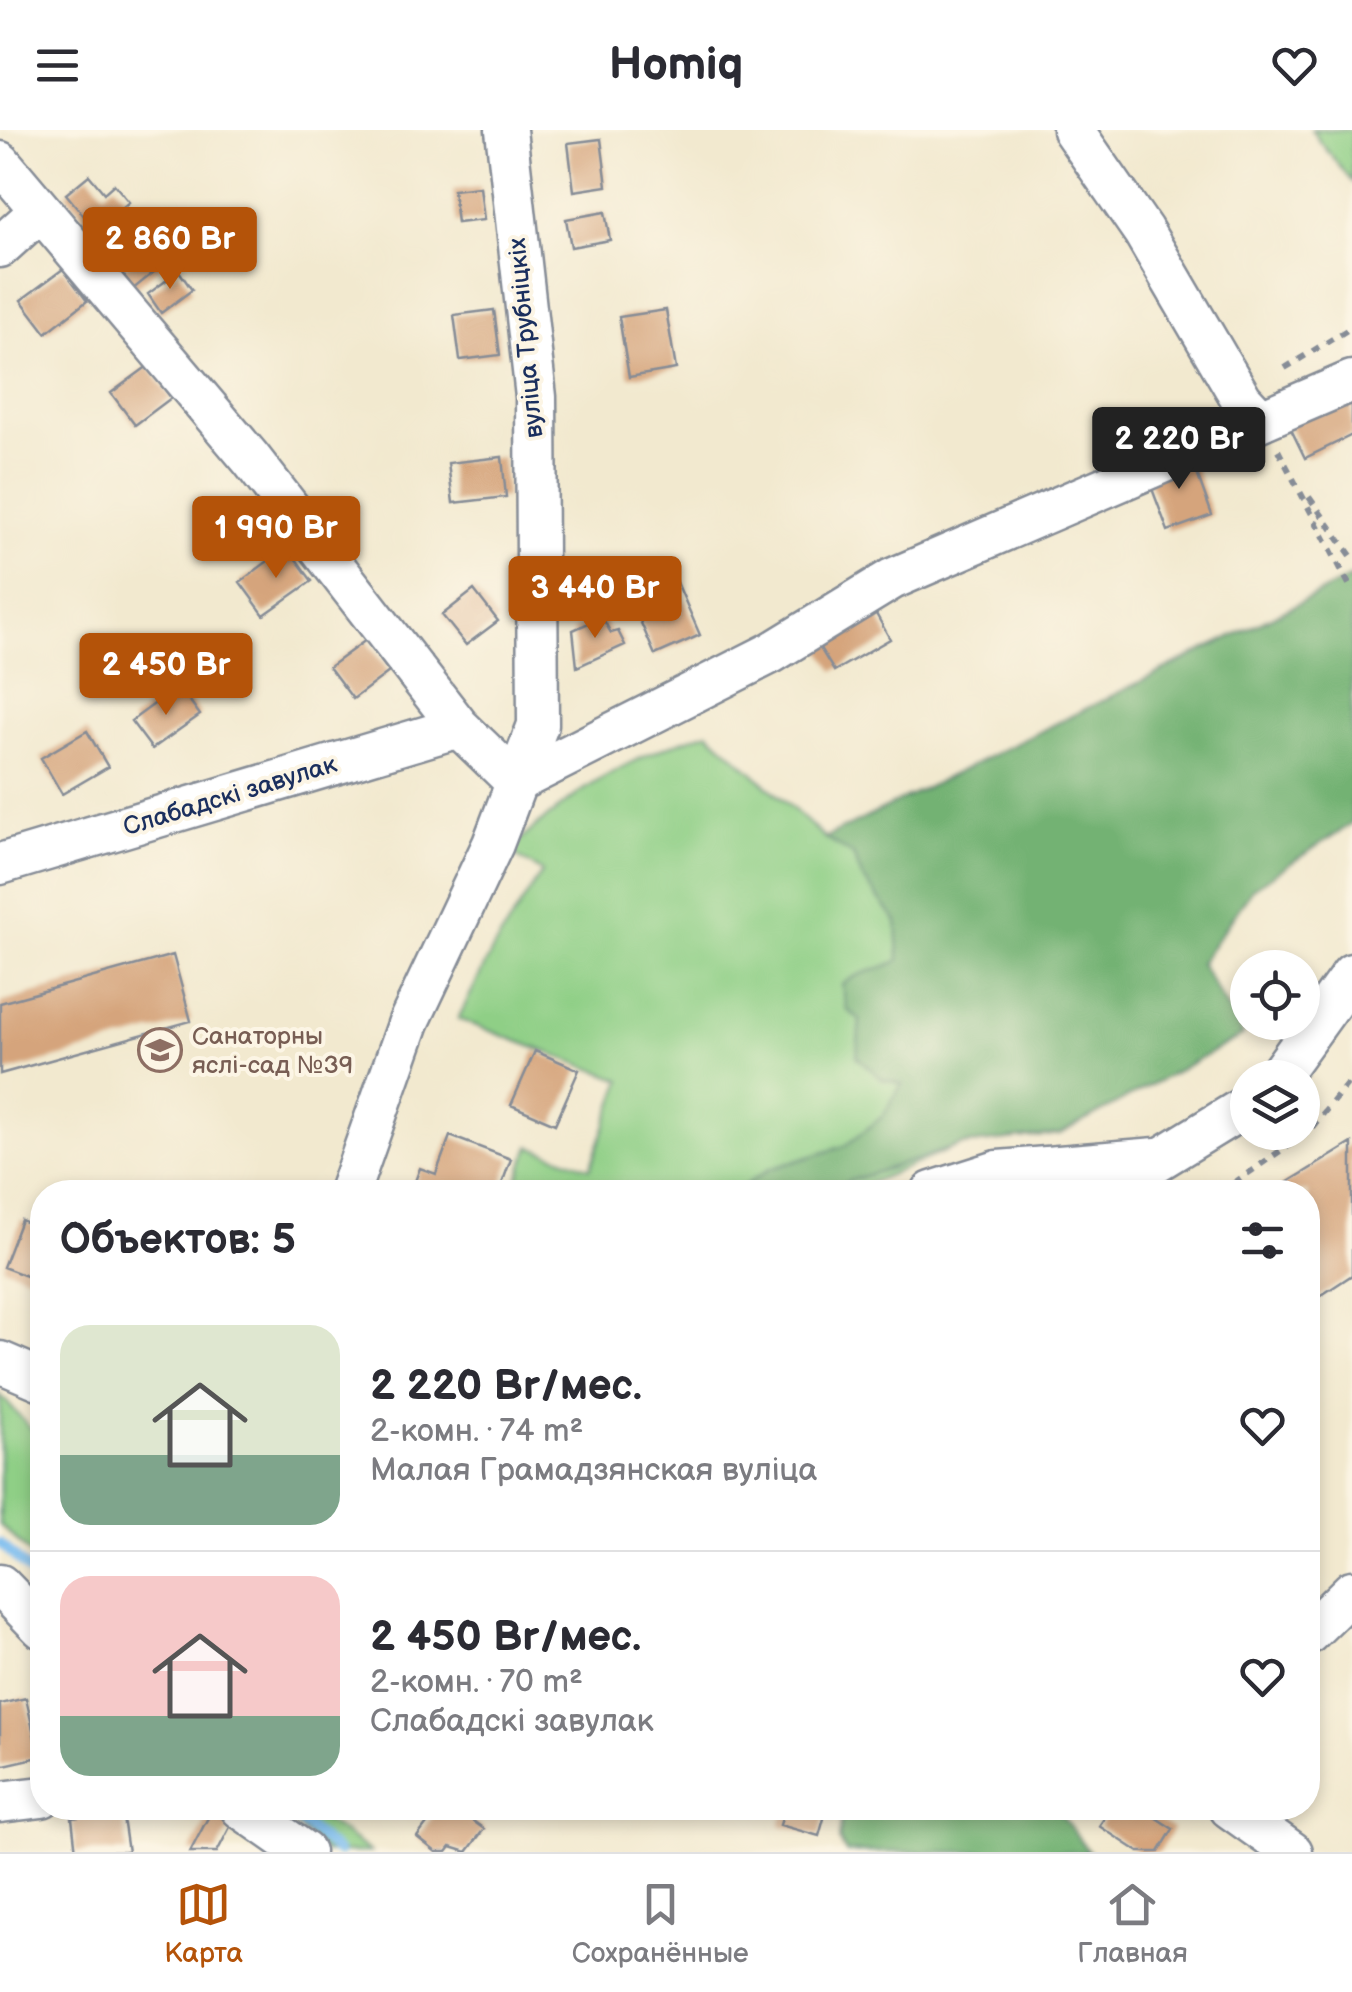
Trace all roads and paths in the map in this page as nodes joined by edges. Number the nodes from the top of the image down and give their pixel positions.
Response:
1 (506, 130) edge
2 (1074, 130) edge
3 (0, 162) edge
4 (40, 210) junction
5 (0, 246) edge
6 (1352, 380) edge
7 (1260, 418) junction
8 (1352, 557) edge
9 (1352, 590) edge
10 (459, 727) junction
11 (516, 782) junction
12 (0, 864) edge
13 (1352, 974) edge
14 (1290, 1060) edge
15 (1352, 1078) edge
16 (1230, 1115) edge
17 (1157, 1158) junction
18 (353, 1180) edge
19 (970, 1180) edge
20 (1124, 1180) edge
21 (1238, 1180) edge
22 (0, 1362) edge
23 (30, 1375) edge
24 (0, 1584) edge
25 (1352, 1591) edge
26 (30, 1615) edge
27 (1320, 1622) edge
28 (30, 1798) edge
29 (0, 1802) edge
30 (258, 1820) edge
31 (1247, 1820) edge
32 (304, 1852) edge
33 (1292, 1852) edge

1 - 11 street, вуліца Трубніцкіх
2 - 7 street
3 - 4 street
4 - 5 street
4 - 10 street
6 - 7 street
7 - 11 street
8 - 9 path
10 - 11 street
10 - 12 street, Слабадскі завулак
11 - 18 street, вуліца Трубніцкіх
13 - 14 street
15 - 21 path
16 - 17 street
17 - 19 street
17 - 20 street
22 - 23 street
24 - 26 street
25 - 27 street
28 - 29 street
30 - 32 street
31 - 33 street

